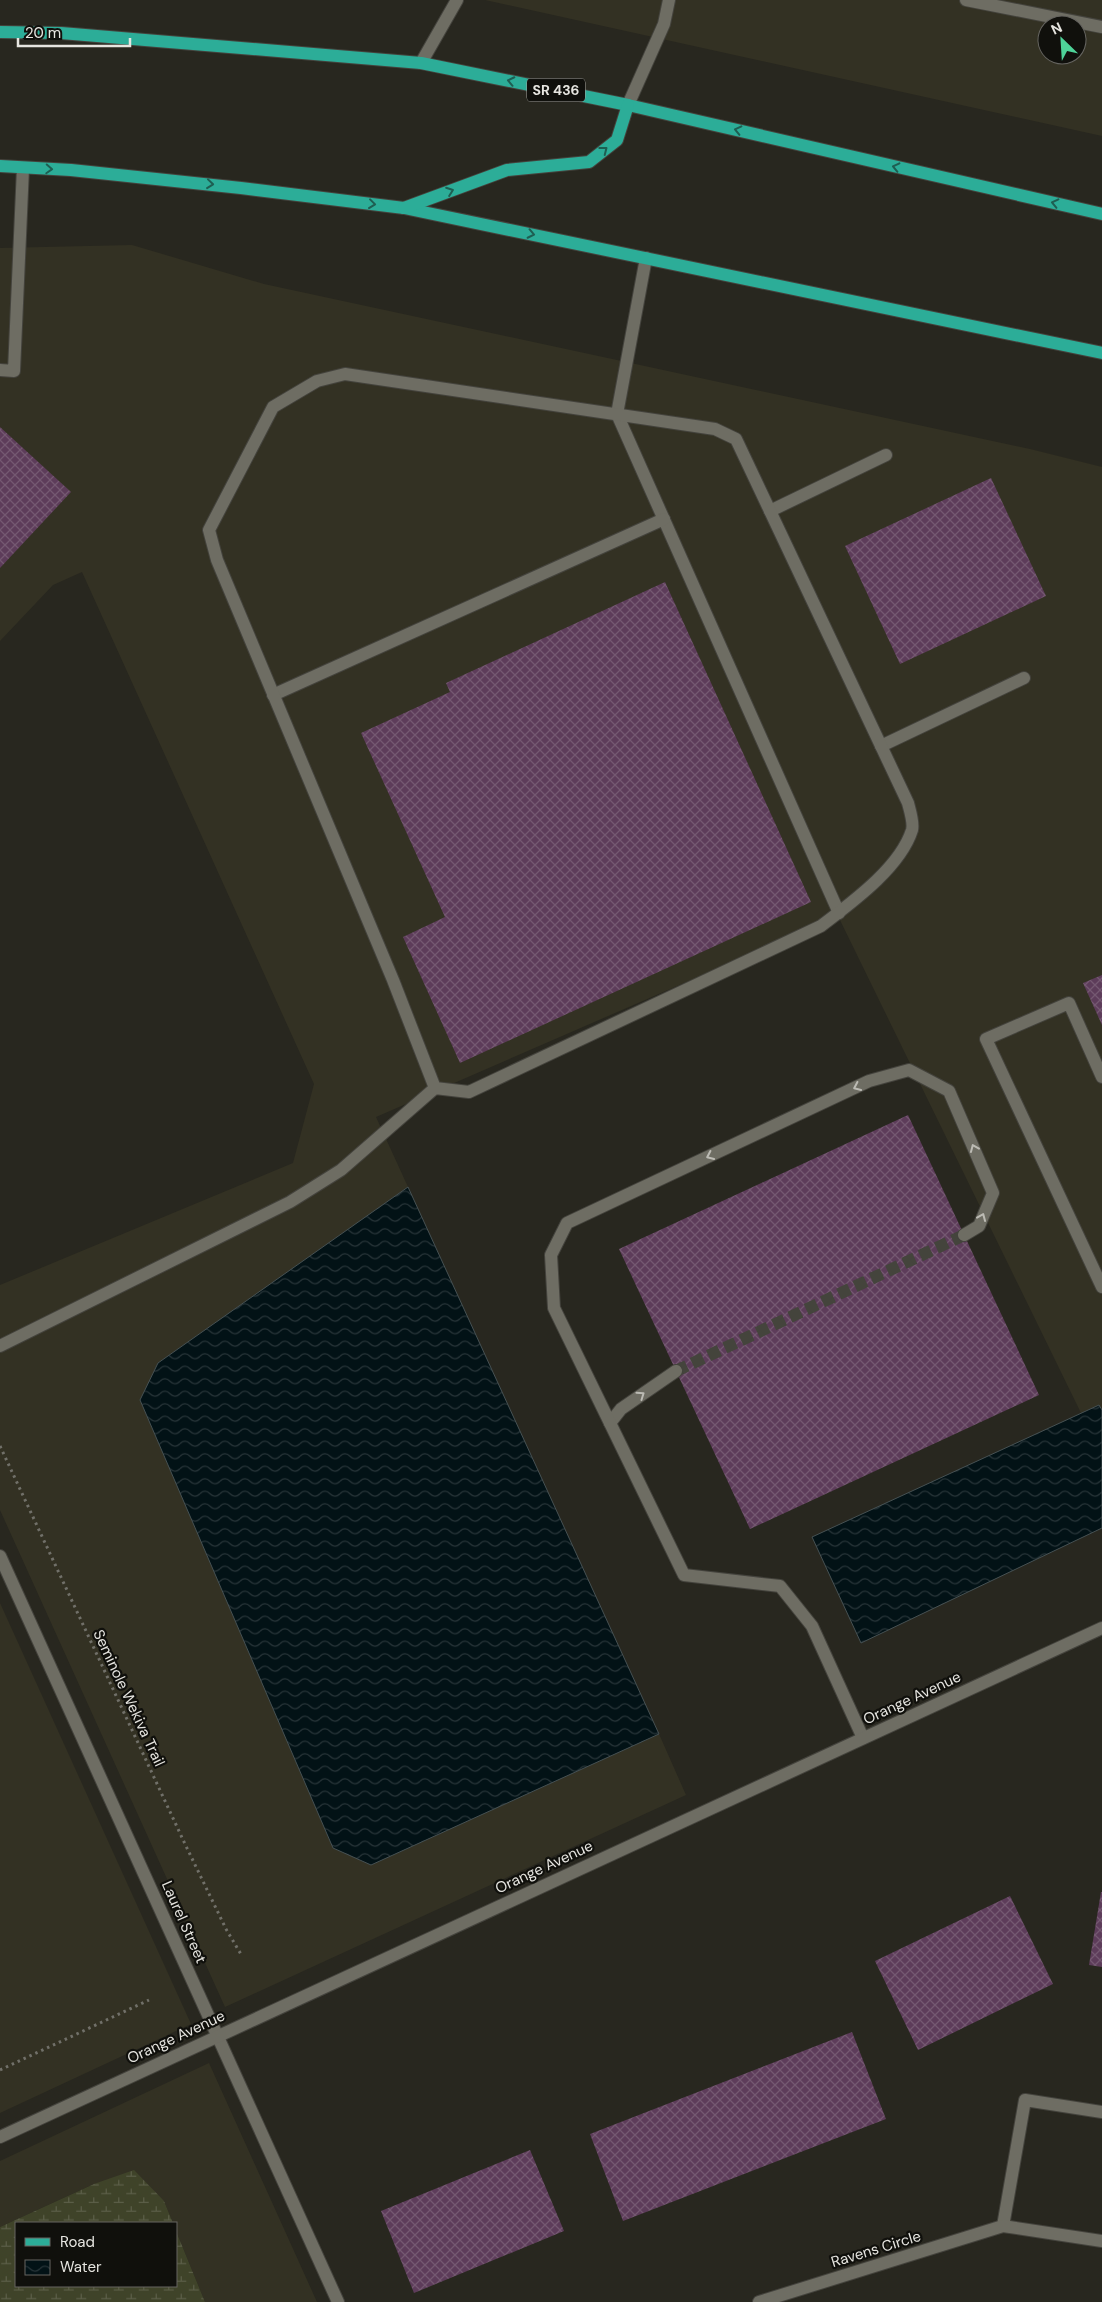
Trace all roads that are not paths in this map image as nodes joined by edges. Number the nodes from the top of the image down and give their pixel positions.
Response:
1 (457, 0) edge
2 (669, 0) edge
3 (966, 0) edge
4 (1102, 27) edge
5 (0, 32) edge
6 (421, 62) junction
7 (628, 105) junction
8 (0, 166) edge
9 (24, 168) junction
10 (404, 208) junction
11 (1102, 214) edge
12 (646, 258) junction
13 (1102, 353) edge
14 (0, 370) edge
15 (617, 414) junction
16 (886, 454) dead end
17 (770, 511) junction
18 (664, 519) junction
19 (1024, 678) dead end
20 (273, 695) junction
21 (881, 746) junction
22 (838, 913) junction
23 (1102, 1077) edge
24 (435, 1088) junction
25 (964, 1235) tunnel mouth
26 (1102, 1287) edge
27 (0, 1346) edge
28 (676, 1371) tunnel mouth
29 (610, 1424) junction
30 (0, 1556) edge
31 (1102, 1628) edge
32 (863, 1738) junction
33 (217, 2035) junction
34 (1102, 2112) edge
35 (0, 2137) edge
36 (1003, 2226) junction
37 (1102, 2241) edge
38 (338, 2302) edge
39 (759, 2302) edge

1 - 6 street
2 - 7 street
3 - 4 street
5 - 6 main road, SR 436
7 -> 6 main road, SR 436
10 -> 7 main road
11 -> 7 main road, SR 436
8 - 9 main road
9 -> 10 main road
9 - 14 street
10 -> 12 main road
12 - 13 main road
12 - 15 street
15 - 17 street
15 - 18 street
15 - 20 street
16 - 17 street
17 - 21 street
18 - 20 street
18 - 22 street
19 - 21 street
20 - 24 street
21 - 22 street
22 - 24 street
23 - 26 street
24 - 27 street
25 -> 29 street
29 -> 28 street
29 - 32 street
30 - 33 street, Laurel Street
31 - 32 street, Orange Avenue
32 - 33 street, Orange Avenue
33 - 35 street, Orange Avenue
33 - 38 street, Laurel Street
34 - 36 street
36 - 37 street, Ravens Circle
36 - 39 street, Ravens Circle

